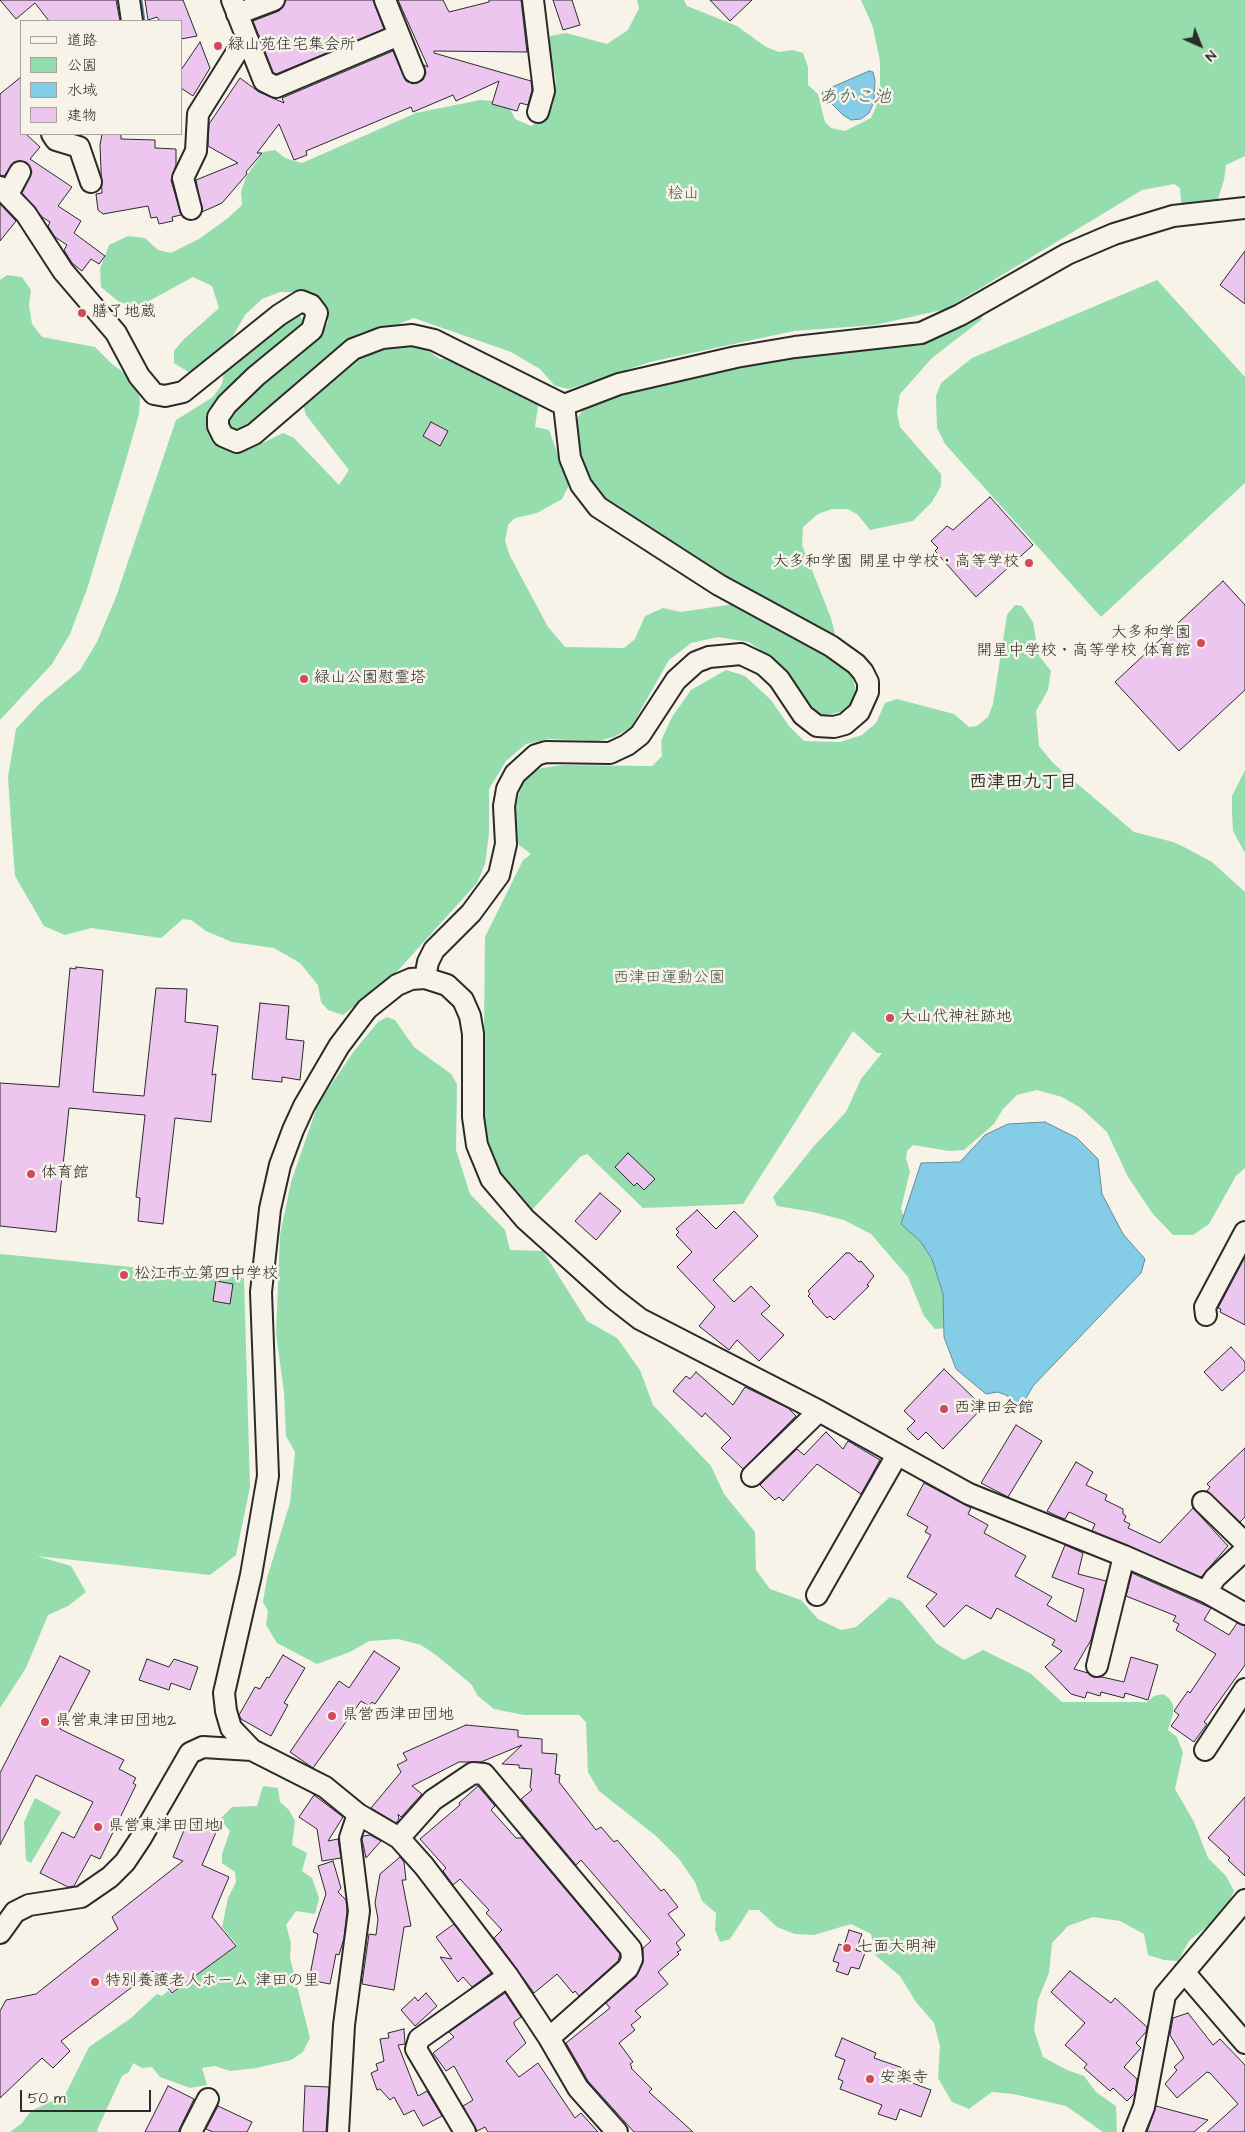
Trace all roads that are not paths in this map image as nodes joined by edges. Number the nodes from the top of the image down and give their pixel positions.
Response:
1 (130, 0) edge
2 (274, 0) edge
3 (385, 0) edge
4 (533, 0) edge
5 (235, 7) edge
6 (132, 20) edge
7 (399, 35) junction
8 (248, 40) junction
9 (414, 72) dead end
10 (538, 112) dead end
11 (53, 135) edge
12 (20, 172) dead end
13 (91, 182) dead end
14 (4, 191) edge
15 (191, 208) dead end
16 (1245, 208) edge
17 (564, 405) junction
18 (425, 978) junction
19 (1245, 1232) edge
20 (1206, 1315) dead end
21 (819, 1411) junction
22 (897, 1455) junction
23 (752, 1476) dead end
24 (1203, 1502) dead end
25 (1245, 1543) edge
26 (1245, 1550) edge
27 (1124, 1556) junction
28 (1206, 1592) junction
29 (817, 1594) dead end
30 (1245, 1614) edge
31 (1097, 1666) dead end
32 (1245, 1689) edge
33 (252, 1750) junction
34 (1205, 1750) dead end
35 (358, 1814) junction
36 (399, 1838) junction
37 (1245, 1900) edge
38 (0, 1933) edge
39 (1184, 1972) junction
40 (508, 1976) junction
41 (549, 2038) junction
42 (1245, 2043) edge
43 (208, 2099) dead end
44 (191, 2132) edge
45 (338, 2132) edge
46 (465, 2132) edge
47 (617, 2132) edge
48 (1134, 2132) edge

1 - 6 street
2 - 5 street
3 - 7 street
4 - 10 street
5 - 8 street
7 - 8 street
7 - 9 street
8 - 15 street
11 - 13 street
12 - 14 street
14 - 17 street
16 - 17 street
17 - 18 street
18 - 21 street
18 - 33 street
19 - 20 street
21 - 22 street
21 - 23 street
22 - 27 street
22 - 29 street
24 - 25 street
26 - 28 street
27 - 28 street
27 - 31 street
28 - 30 street
32 - 34 street
33 - 35 street
33 - 38 street
35 - 36 street
35 - 45 street
36 - 40 street
36 - 41 street
37 - 39 street
39 - 42 street
39 - 48 street
40 - 41 street
40 - 46 street
41 - 47 street
43 - 44 street

